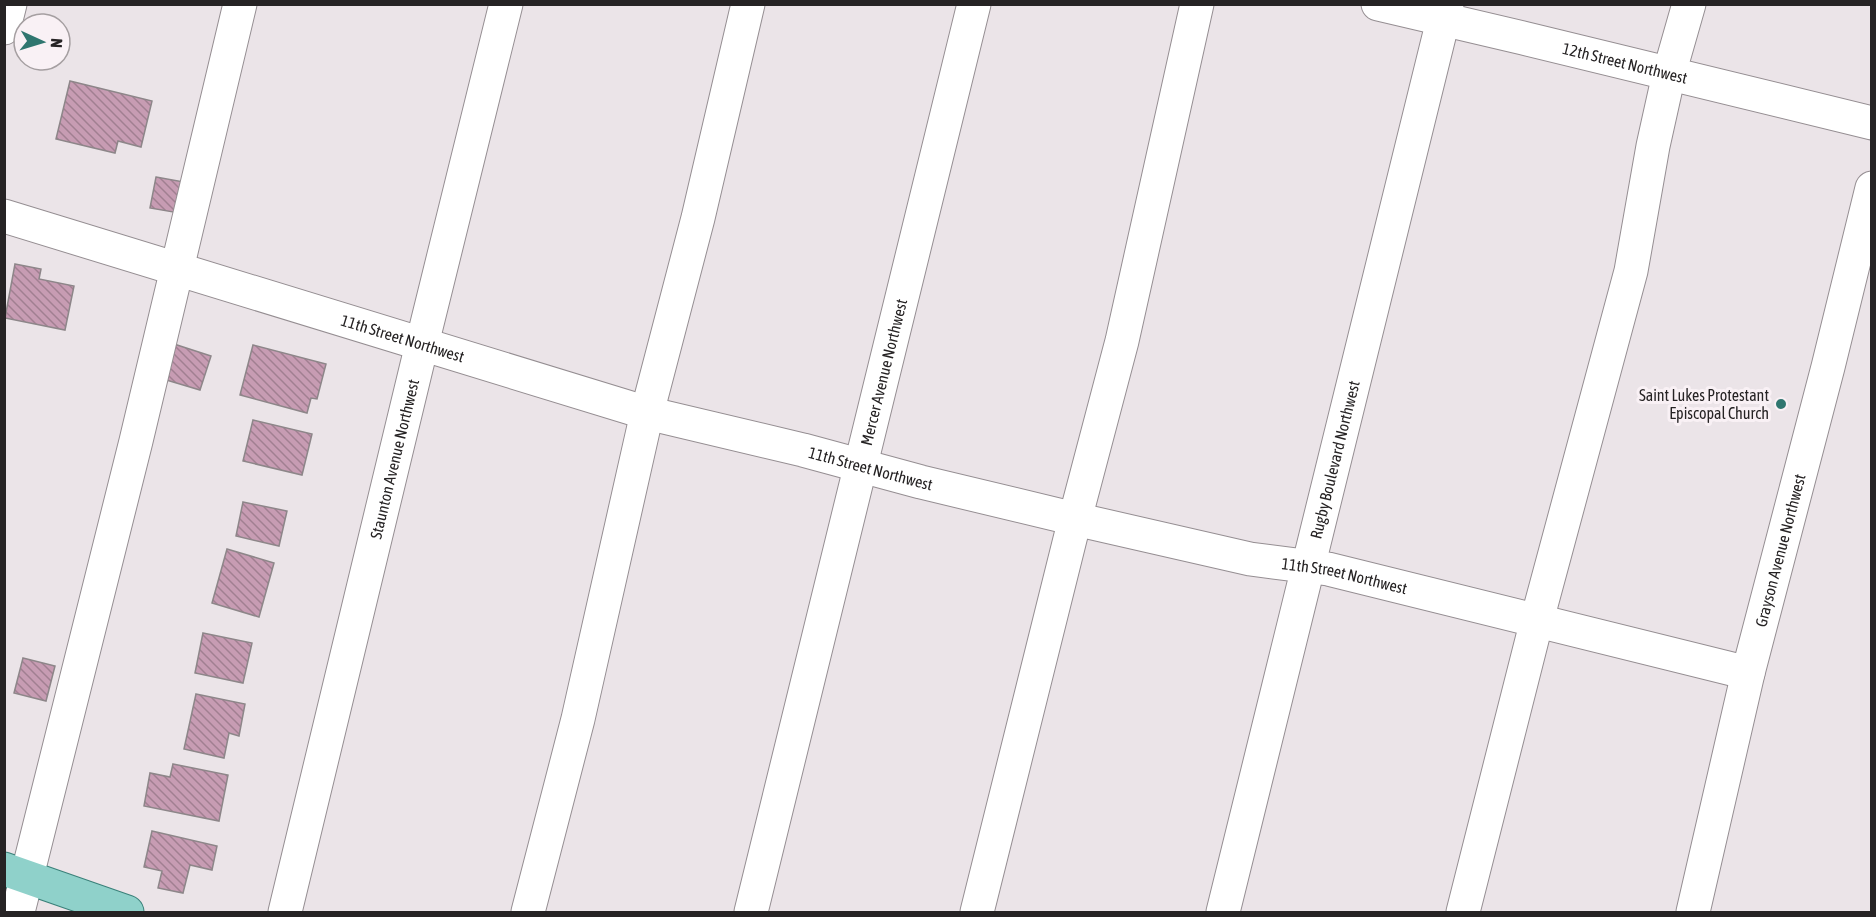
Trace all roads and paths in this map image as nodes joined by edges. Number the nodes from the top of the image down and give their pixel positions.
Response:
1 (10, 4) edge
2 (240, 4) edge
3 (506, 4) edge
4 (748, 4) edge
5 (974, 4) edge
6 (1197, 4) edge
7 (1378, 4) edge
8 (1689, 4) edge
9 (1445, 12) edge
10 (4, 28) edge
11 (1669, 74) junction
12 (1872, 123) edge
13 (1872, 188) edge
14 (4, 216) edge
15 (176, 269) junction
16 (422, 344) junction
17 (647, 413) junction
18 (861, 466) junction
19 (1075, 519) junction
20 (1308, 566) junction
21 (1537, 620) junction
22 (1748, 673) junction
23 (15, 873) edge
24 (18, 912) edge
25 (127, 912) edge
26 (285, 912) edge
27 (528, 912) edge
28 (751, 912) edge
29 (977, 912) edge
30 (1223, 912) edge
31 (1463, 912) edge
32 (1693, 912) edge

1 - 10 street
2 - 15 street
3 - 16 street, Staunton Avenue Northwest
4 - 17 street
5 - 18 street, Mercer Avenue Northwest
6 - 19 street
7 - 9 street, 12th Street Northwest
8 - 11 street
9 - 11 street, 12th Street Northwest
9 - 20 street, Rugby Boulevard Northwest
11 - 12 street, 12th Street Northwest
11 - 21 street
13 - 22 street, Grayson Avenue Northwest
14 - 15 street, 11th Street Northwest
15 - 16 street, 11th Street Northwest
15 - 23 street
16 - 17 street, 11th Street Northwest
16 - 26 street, Staunton Avenue Northwest
17 - 18 street, 11th Street Northwest
17 - 27 street
18 - 19 street, 11th Street Northwest
18 - 28 street, Mercer Avenue Northwest
19 - 20 street, 11th Street Northwest
19 - 29 street
20 - 21 street, 11th Street Northwest
20 - 30 street, Rugby Boulevard Northwest
21 - 22 street, 11th Street Northwest
21 - 31 street
22 - 32 street, Grayson Avenue Northwest
23 - 24 street
23 - 25 main road

